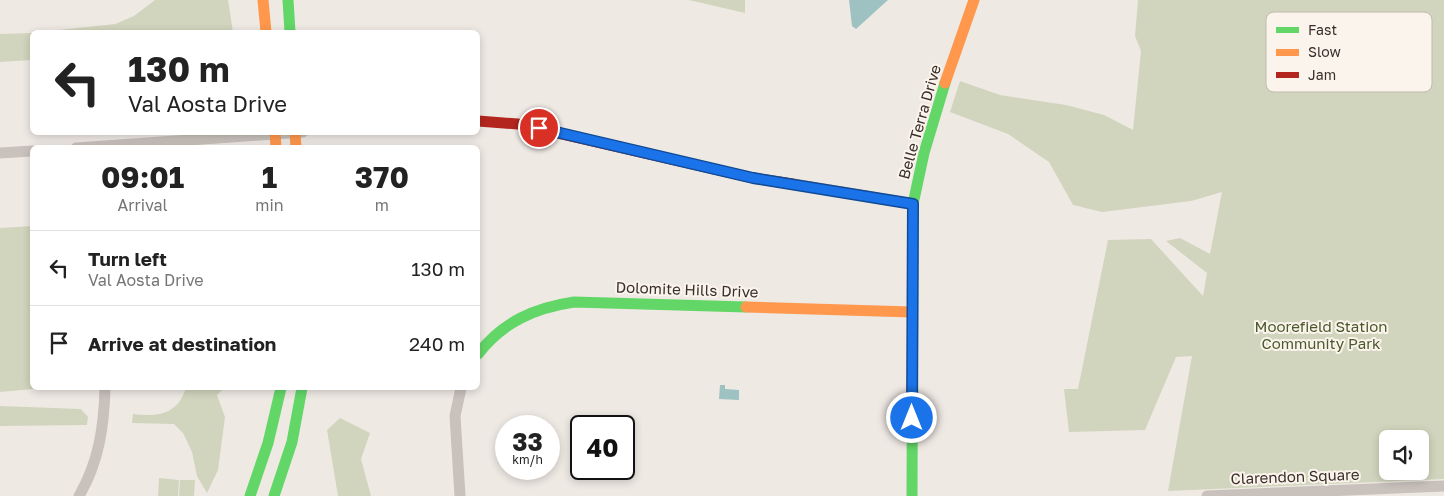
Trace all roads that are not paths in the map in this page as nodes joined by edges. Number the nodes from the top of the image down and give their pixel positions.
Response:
1 (262, 0) edge
2 (288, 0) edge
3 (974, 0) edge
4 (266, 30) edge
5 (290, 30) edge
6 (480, 121) edge
7 (249, 135) edge
8 (119, 145) edge
9 (30, 151) edge
10 (0, 153) edge
11 (913, 204) junction
12 (912, 312) junction
13 (480, 351) edge
14 (106, 390) edge
15 (281, 390) edge
16 (302, 390) edge
17 (461, 390) edge
18 (1444, 486) edge
19 (1352, 493) edge
20 (1300, 494) edge
21 (1207, 495) edge
22 (79, 496) edge
23 (250, 496) edge
24 (274, 496) edge
25 (460, 496) edge
26 (912, 496) edge

1 - 4 street
2 - 5 street
3 - 11 street, Belle Terra Drive
6 - 11 street
7 - 8 street
9 - 10 street
11 - 12 street, Belle Terra Drive
12 - 13 street, Dolomite Hills Drive
12 - 26 street, Belle Terra Drive
14 - 22 street
15 - 23 street
16 - 24 street
17 - 25 street
18 - 19 street, Clarendon Square
19 - 20 street, Clarendon Square
20 - 21 street, Clarendon Square

